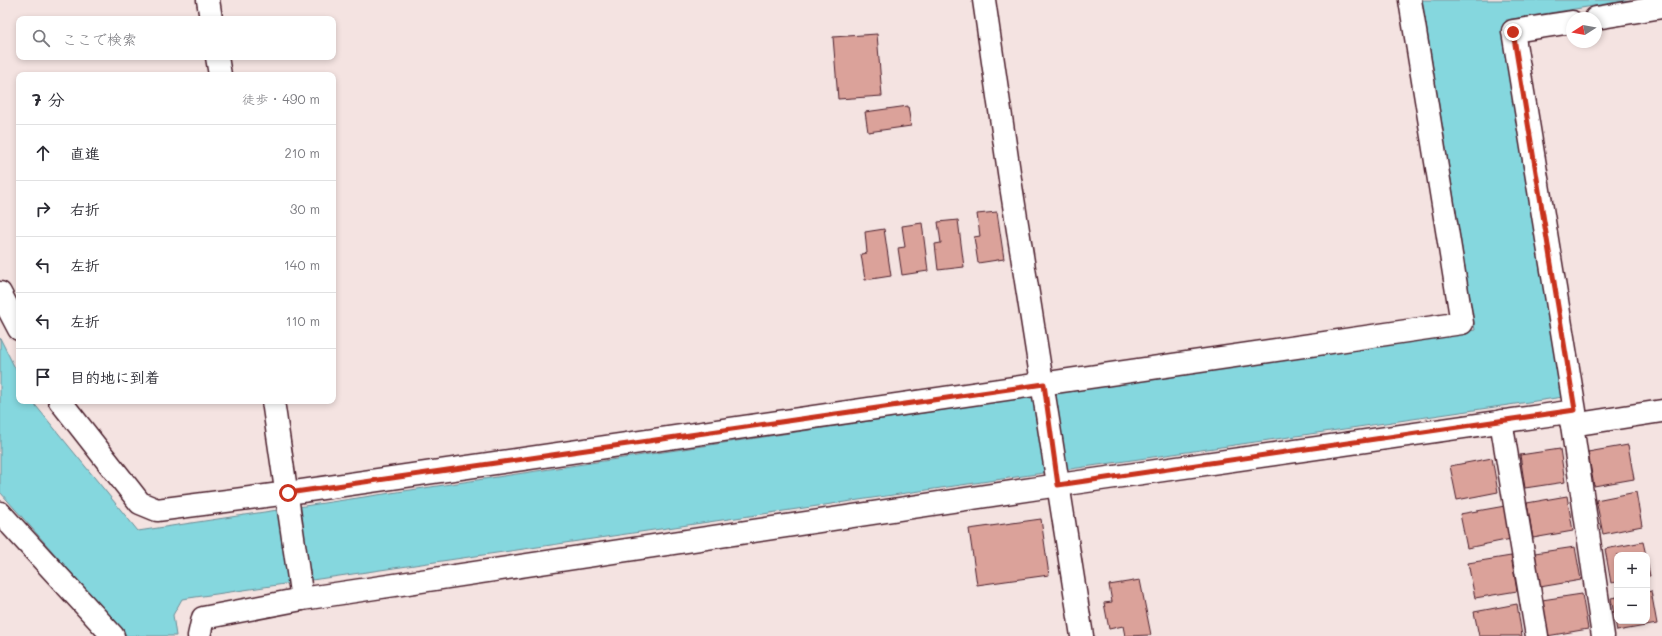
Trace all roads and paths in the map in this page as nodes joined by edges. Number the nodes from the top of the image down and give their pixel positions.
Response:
1 (208, 0) edge
2 (984, 0) edge
3 (1410, 0) edge
4 (1662, 7) edge
5 (211, 16) edge
6 (1602, 17) edge
7 (1566, 23) edge
8 (218, 60) edge
9 (220, 72) edge
10 (0, 293) edge
11 (16, 323) edge
12 (1044, 384) junction
13 (62, 404) edge
14 (273, 404) edge
15 (1662, 411) edge
16 (1570, 418) junction
17 (1501, 421) junction
18 (1058, 485) junction
19 (288, 493) junction
20 (0, 513) edge
21 (302, 599) junction
22 (113, 636) edge
23 (199, 636) edge
24 (1082, 636) edge
25 (1537, 636) edge
26 (1603, 636) edge

1 - 5 street
2 - 12 street
3 - 12 street
4 - 6 street
7 - 16 street
8 - 9 street
10 - 11 street
12 - 18 street
12 - 19 street
13 - 19 street
14 - 19 street
15 - 16 street
16 - 17 street
16 - 26 street
17 - 18 street
17 - 25 street
18 - 21 street
18 - 24 street
19 - 21 street
20 - 22 street
21 - 23 street

